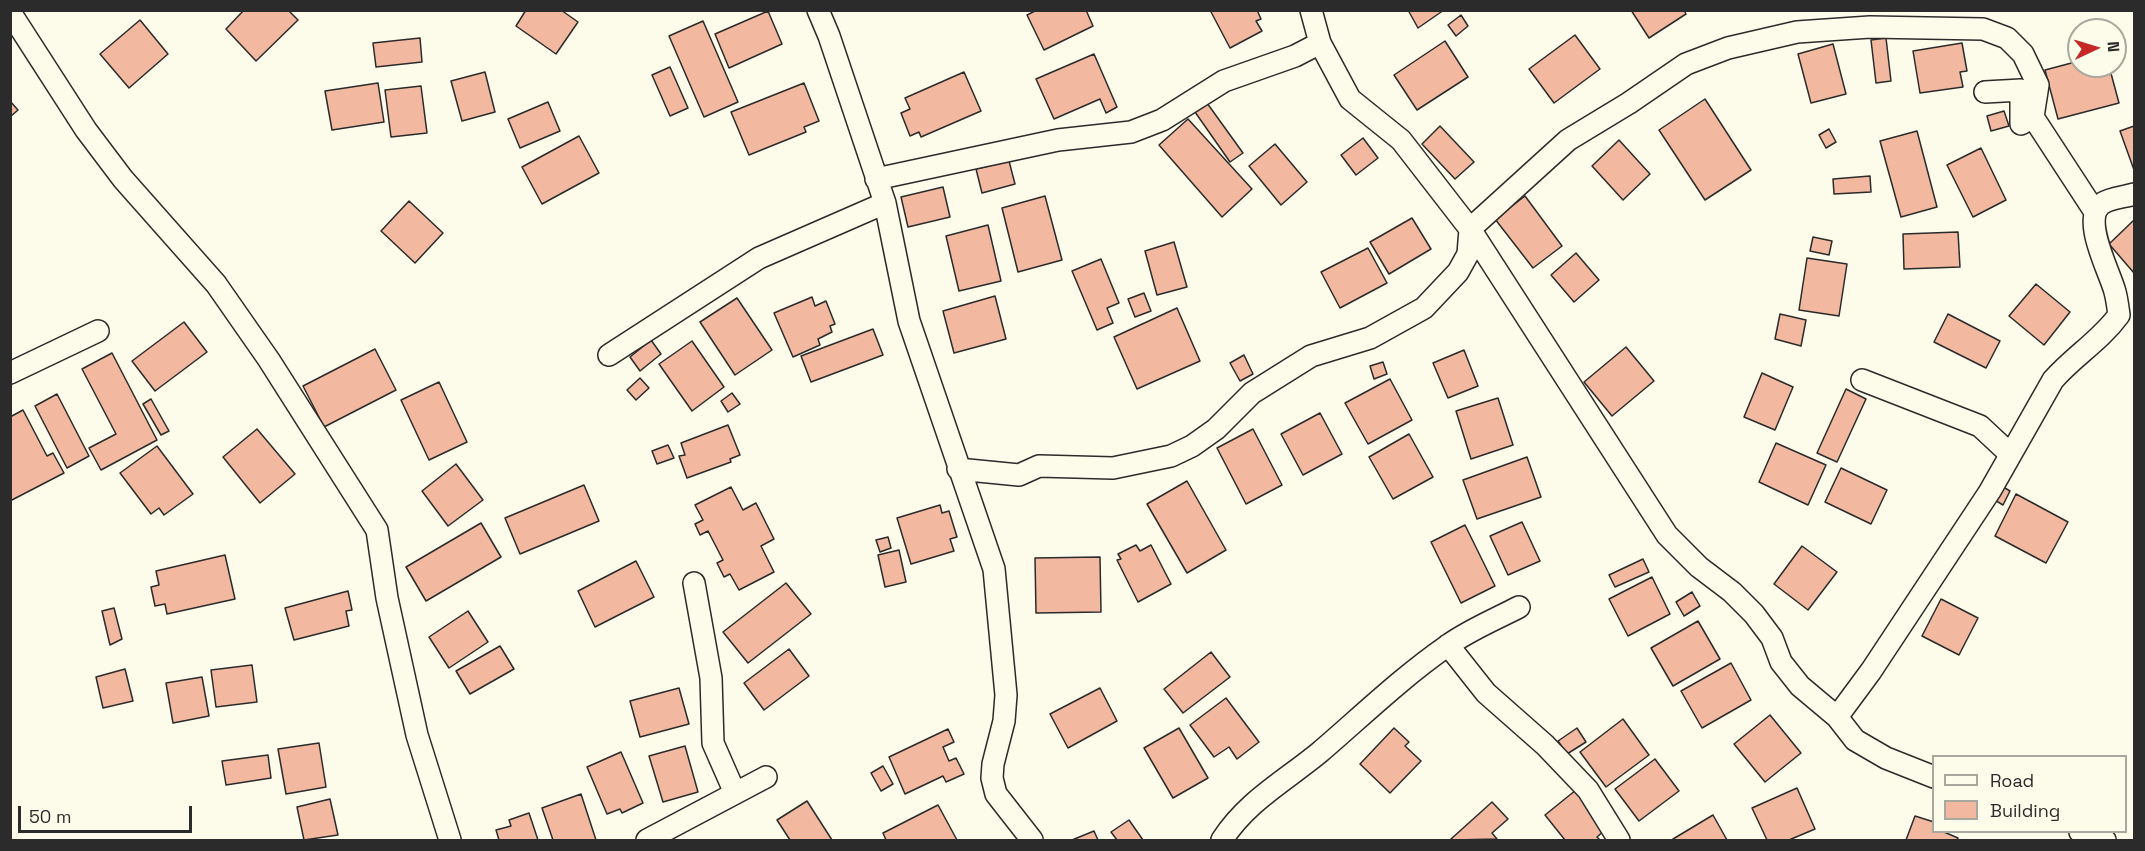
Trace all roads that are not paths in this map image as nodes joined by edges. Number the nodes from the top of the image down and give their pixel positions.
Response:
1 (818, 10) edge
2 (1311, 10) edge
3 (10, 12) edge
4 (1320, 43) junction
5 (1985, 92) dead end
6 (2033, 117) junction
7 (876, 179) junction
8 (2134, 194) edge
9 (885, 203) junction
10 (2096, 212) junction
11 (1470, 229) junction
12 (2127, 311) edge
13 (99, 331) dead end
14 (609, 355) dead end
15 (10, 373) edge
16 (1862, 380) dead end
17 (2010, 454) junction
18 (958, 469) junction
19 (694, 583) dead end
20 (1519, 607) dead end
21 (1448, 645) junction
22 (1837, 717) junction
23 (1932, 776) edge
24 (766, 777) dead end
25 (735, 793) junction
26 (2086, 833) edge
27 (450, 840) edge
28 (647, 840) edge
29 (1032, 840) edge
30 (1222, 840) edge
31 (1618, 840) edge
32 (2105, 840) edge

1 - 7 street
2 - 4 street
3 - 27 street
4 - 7 street
4 - 11 street
5 - 6 street
6 - 10 street
6 - 11 street
7 - 9 street
8 - 10 street
9 - 14 street
9 - 18 street
10 - 12 street
11 - 18 street
11 - 22 street
12 - 17 street
13 - 15 street
16 - 17 street
17 - 22 street
18 - 29 street
19 - 25 street
20 - 21 street
21 - 30 street
21 - 31 street
22 - 23 street
24 - 25 street
25 - 28 street
26 - 32 street

